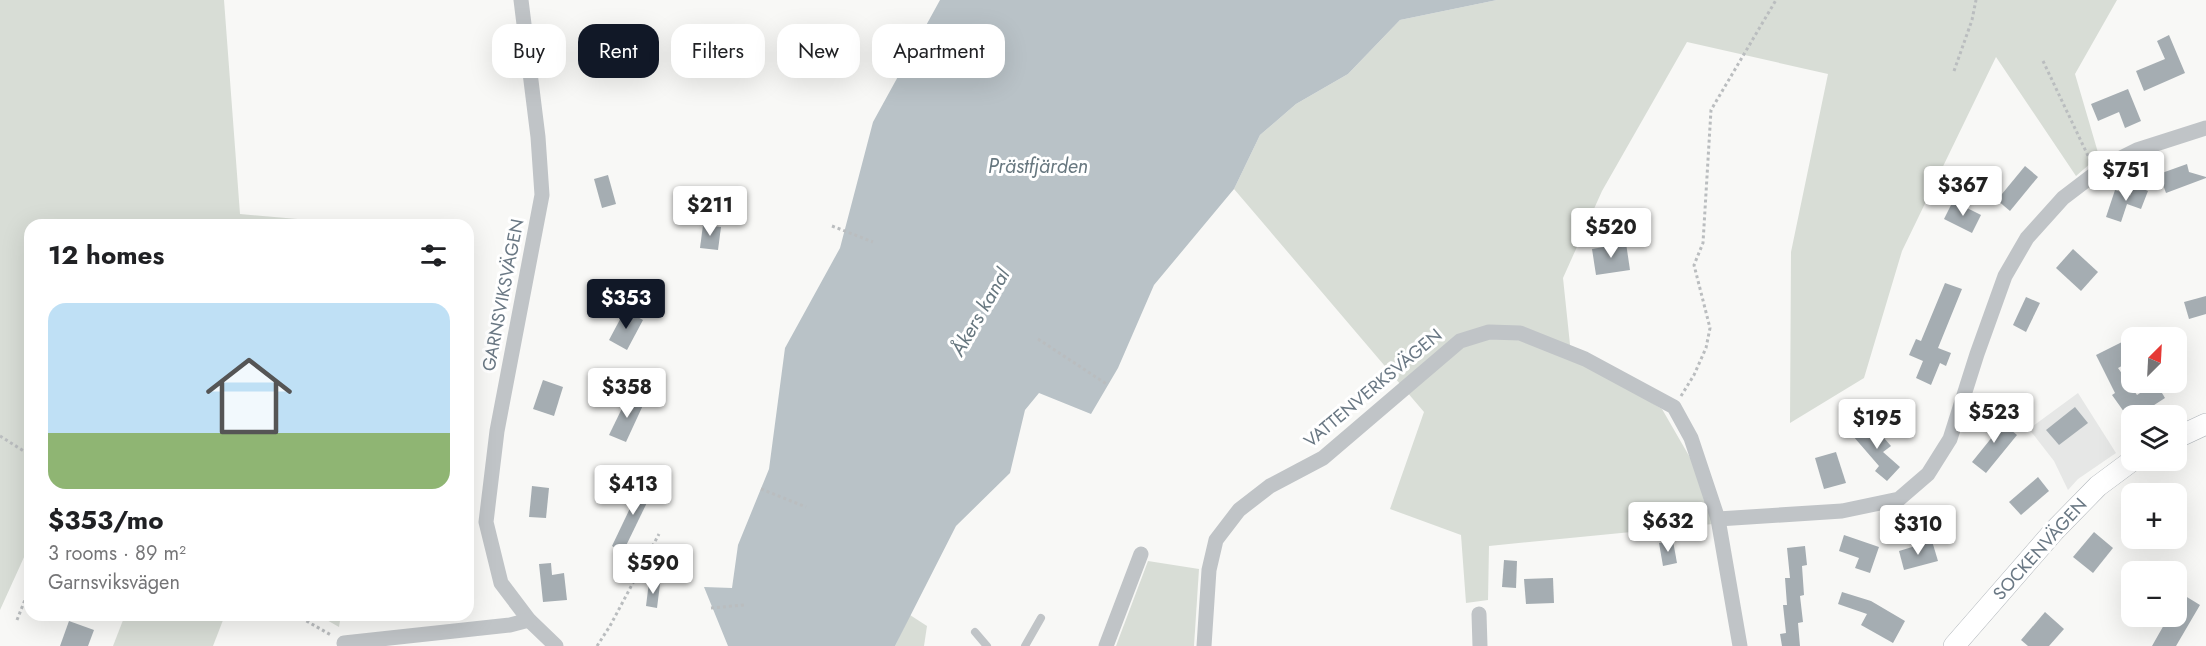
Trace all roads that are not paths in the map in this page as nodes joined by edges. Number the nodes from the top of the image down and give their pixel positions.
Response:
1 (521, 0) edge
2 (2206, 128) edge
3 (2206, 424) edge
4 (2187, 433) edge
5 (2121, 469) edge
6 (1718, 519) junction
7 (1141, 554) dead end
8 (1479, 614) dead end
9 (1041, 618) dead end
10 (529, 620) junction
11 (975, 632) dead end
12 (344, 643) road end
13 (556, 646) edge
14 (987, 646) edge
15 (1025, 646) edge
16 (1106, 646) edge
17 (1204, 646) edge
18 (1480, 646) edge
19 (1740, 646) edge
20 (1954, 646) edge

1 - 10 street, GARNSVIKSVÄGEN
2 - 6 street
3 - 4 street
5 - 20 street, SOCKENVÄGEN
6 - 17 street, VATTENVERKSVÄGEN
6 - 19 street
7 - 16 street
8 - 18 street
9 - 15 lane
10 - 12 street
10 - 13 street, GARNSVIKSVÄGEN
11 - 14 lane

